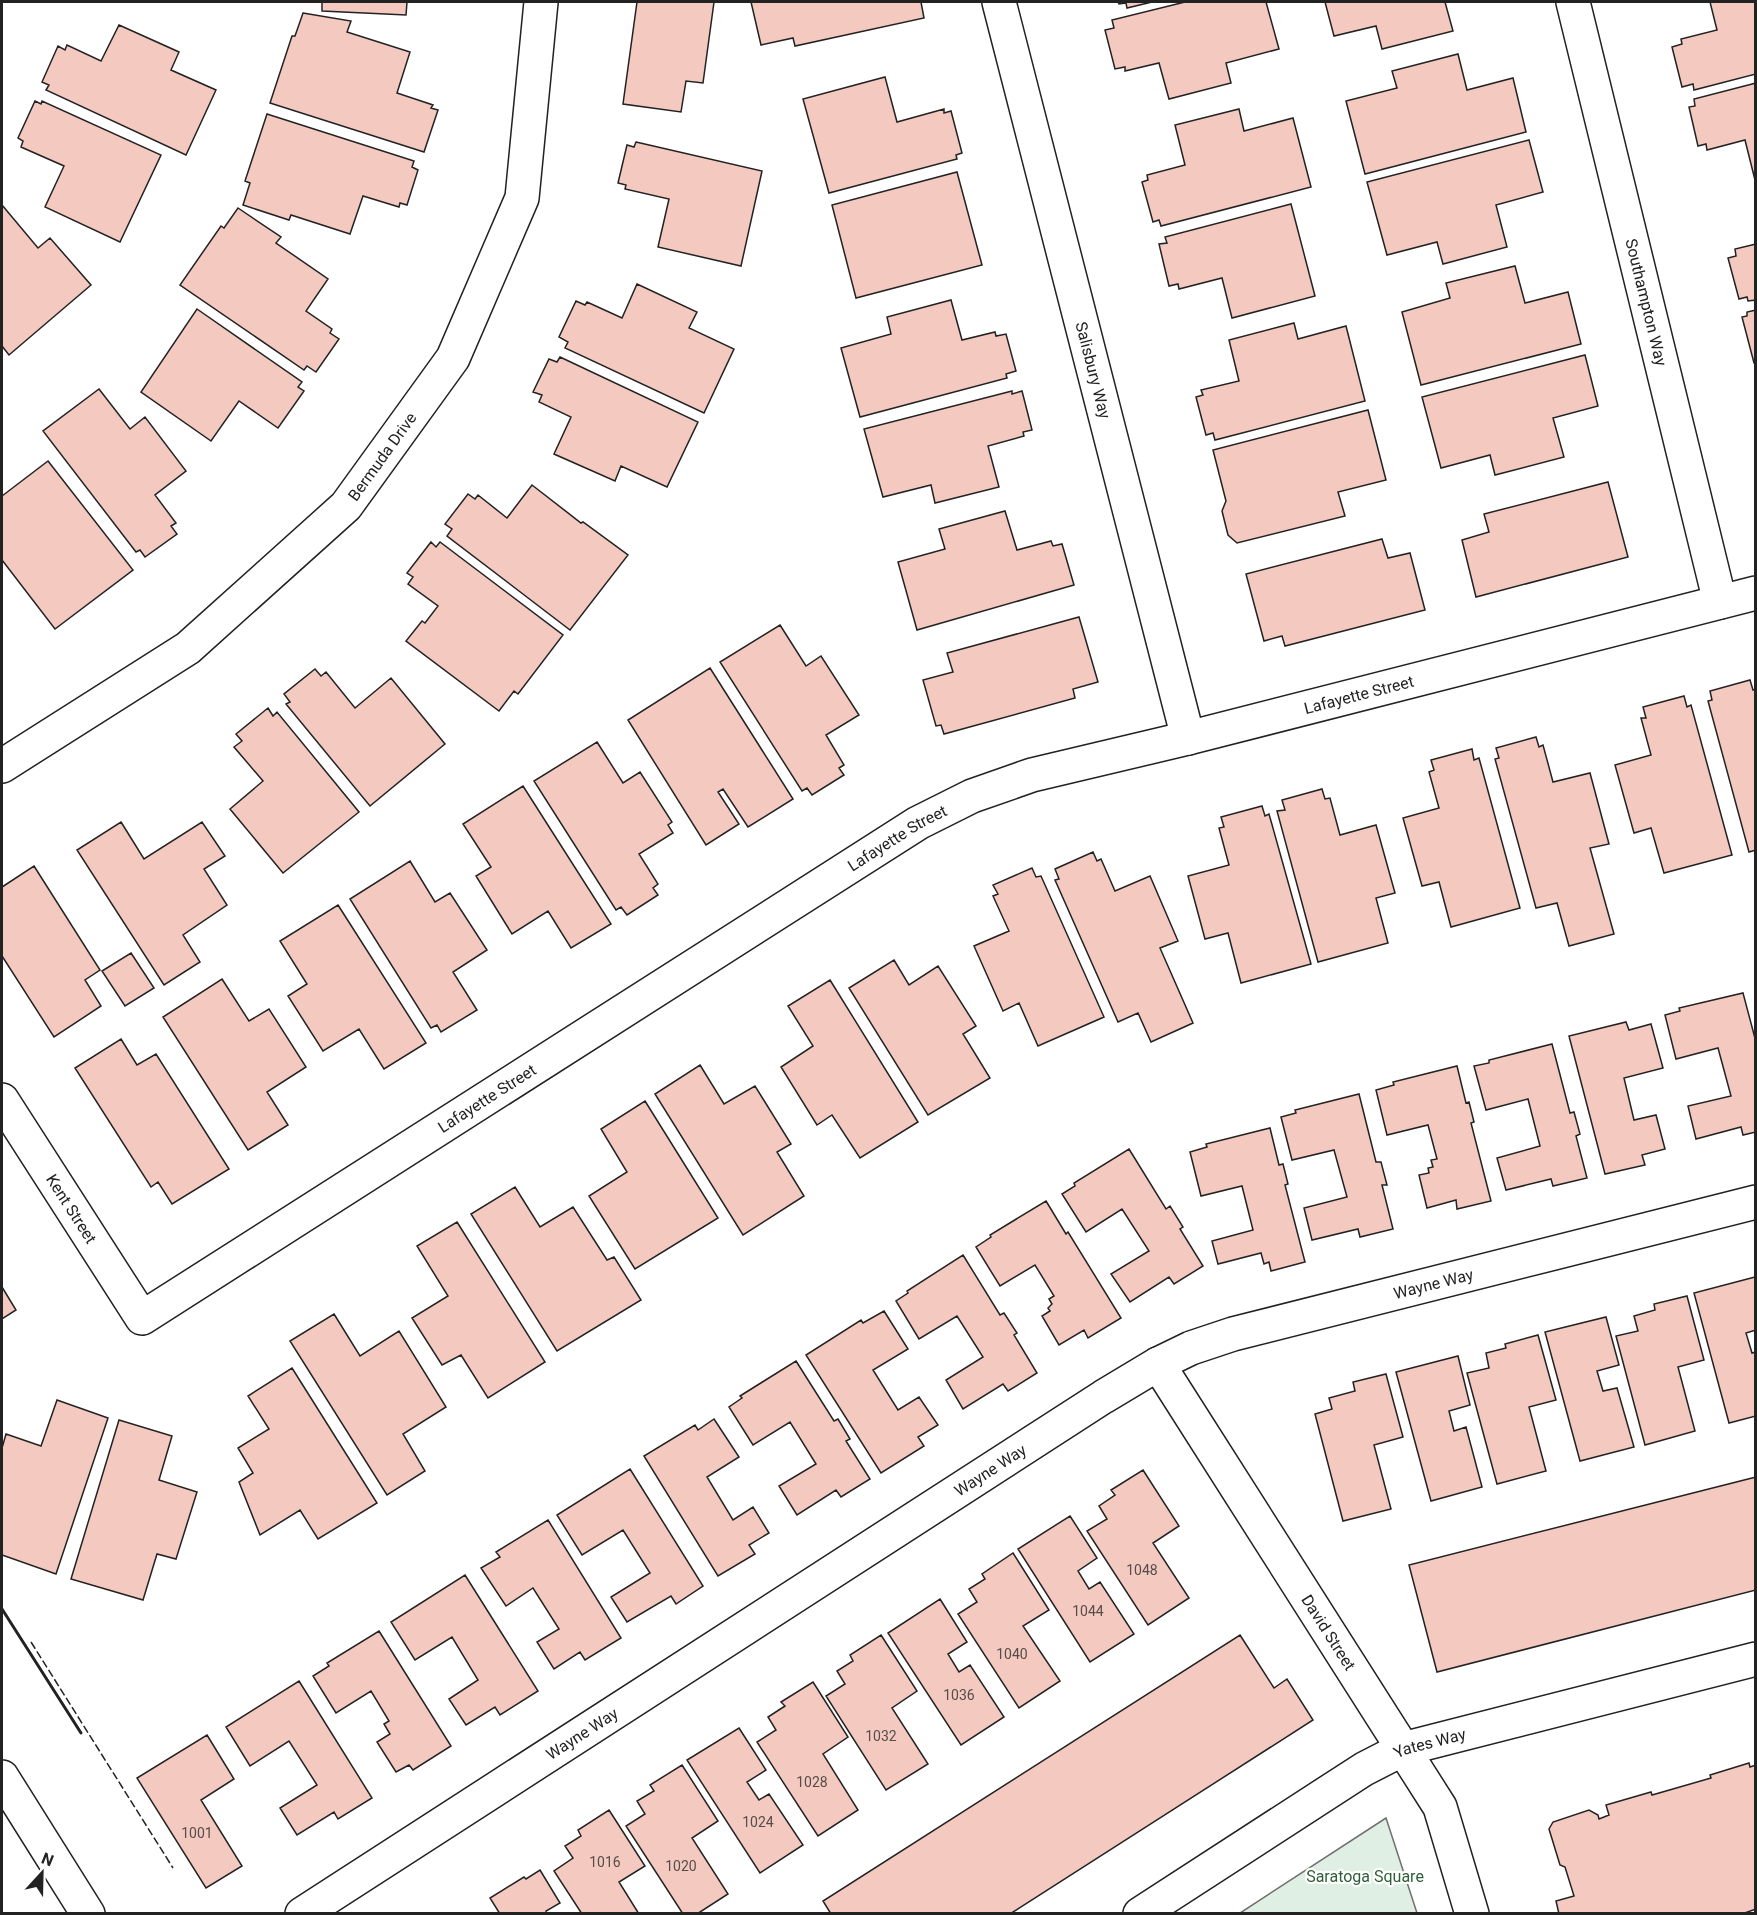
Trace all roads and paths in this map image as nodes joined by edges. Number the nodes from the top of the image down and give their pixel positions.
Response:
1 (541, 2) edge
2 (999, 2) edge
3 (1573, 2) edge
4 (1755, 593) edge
5 (1720, 602) junction
6 (1188, 738) junction
7 (2, 766) edge
8 (2, 1100) edge
9 (1755, 1202) edge
10 (142, 1318) joint
11 (1158, 1364) junction
12 (1755, 1659) edge
13 (1403, 1749) junction
14 (2, 1777) edge
15 (88, 1914) edge
16 (302, 1914) edge
17 (1140, 1914) edge
18 (1472, 1914) edge

1 - 7 street, Bermuda Drive
2 - 6 street, Salisbury Way
3 - 5 street, Southampton Way
4 - 5 street, Lafayette Street
5 - 6 street, Lafayette Street
6 - 10 street, Lafayette Street
8 - 10 street, Kent Street
9 - 11 street, Wayne Way
11 - 13 street, David Street
11 - 16 street, Wayne Way
12 - 13 street, Yates Way
13 - 17 street, Yates Way
13 - 18 street, David Street
14 - 15 street

